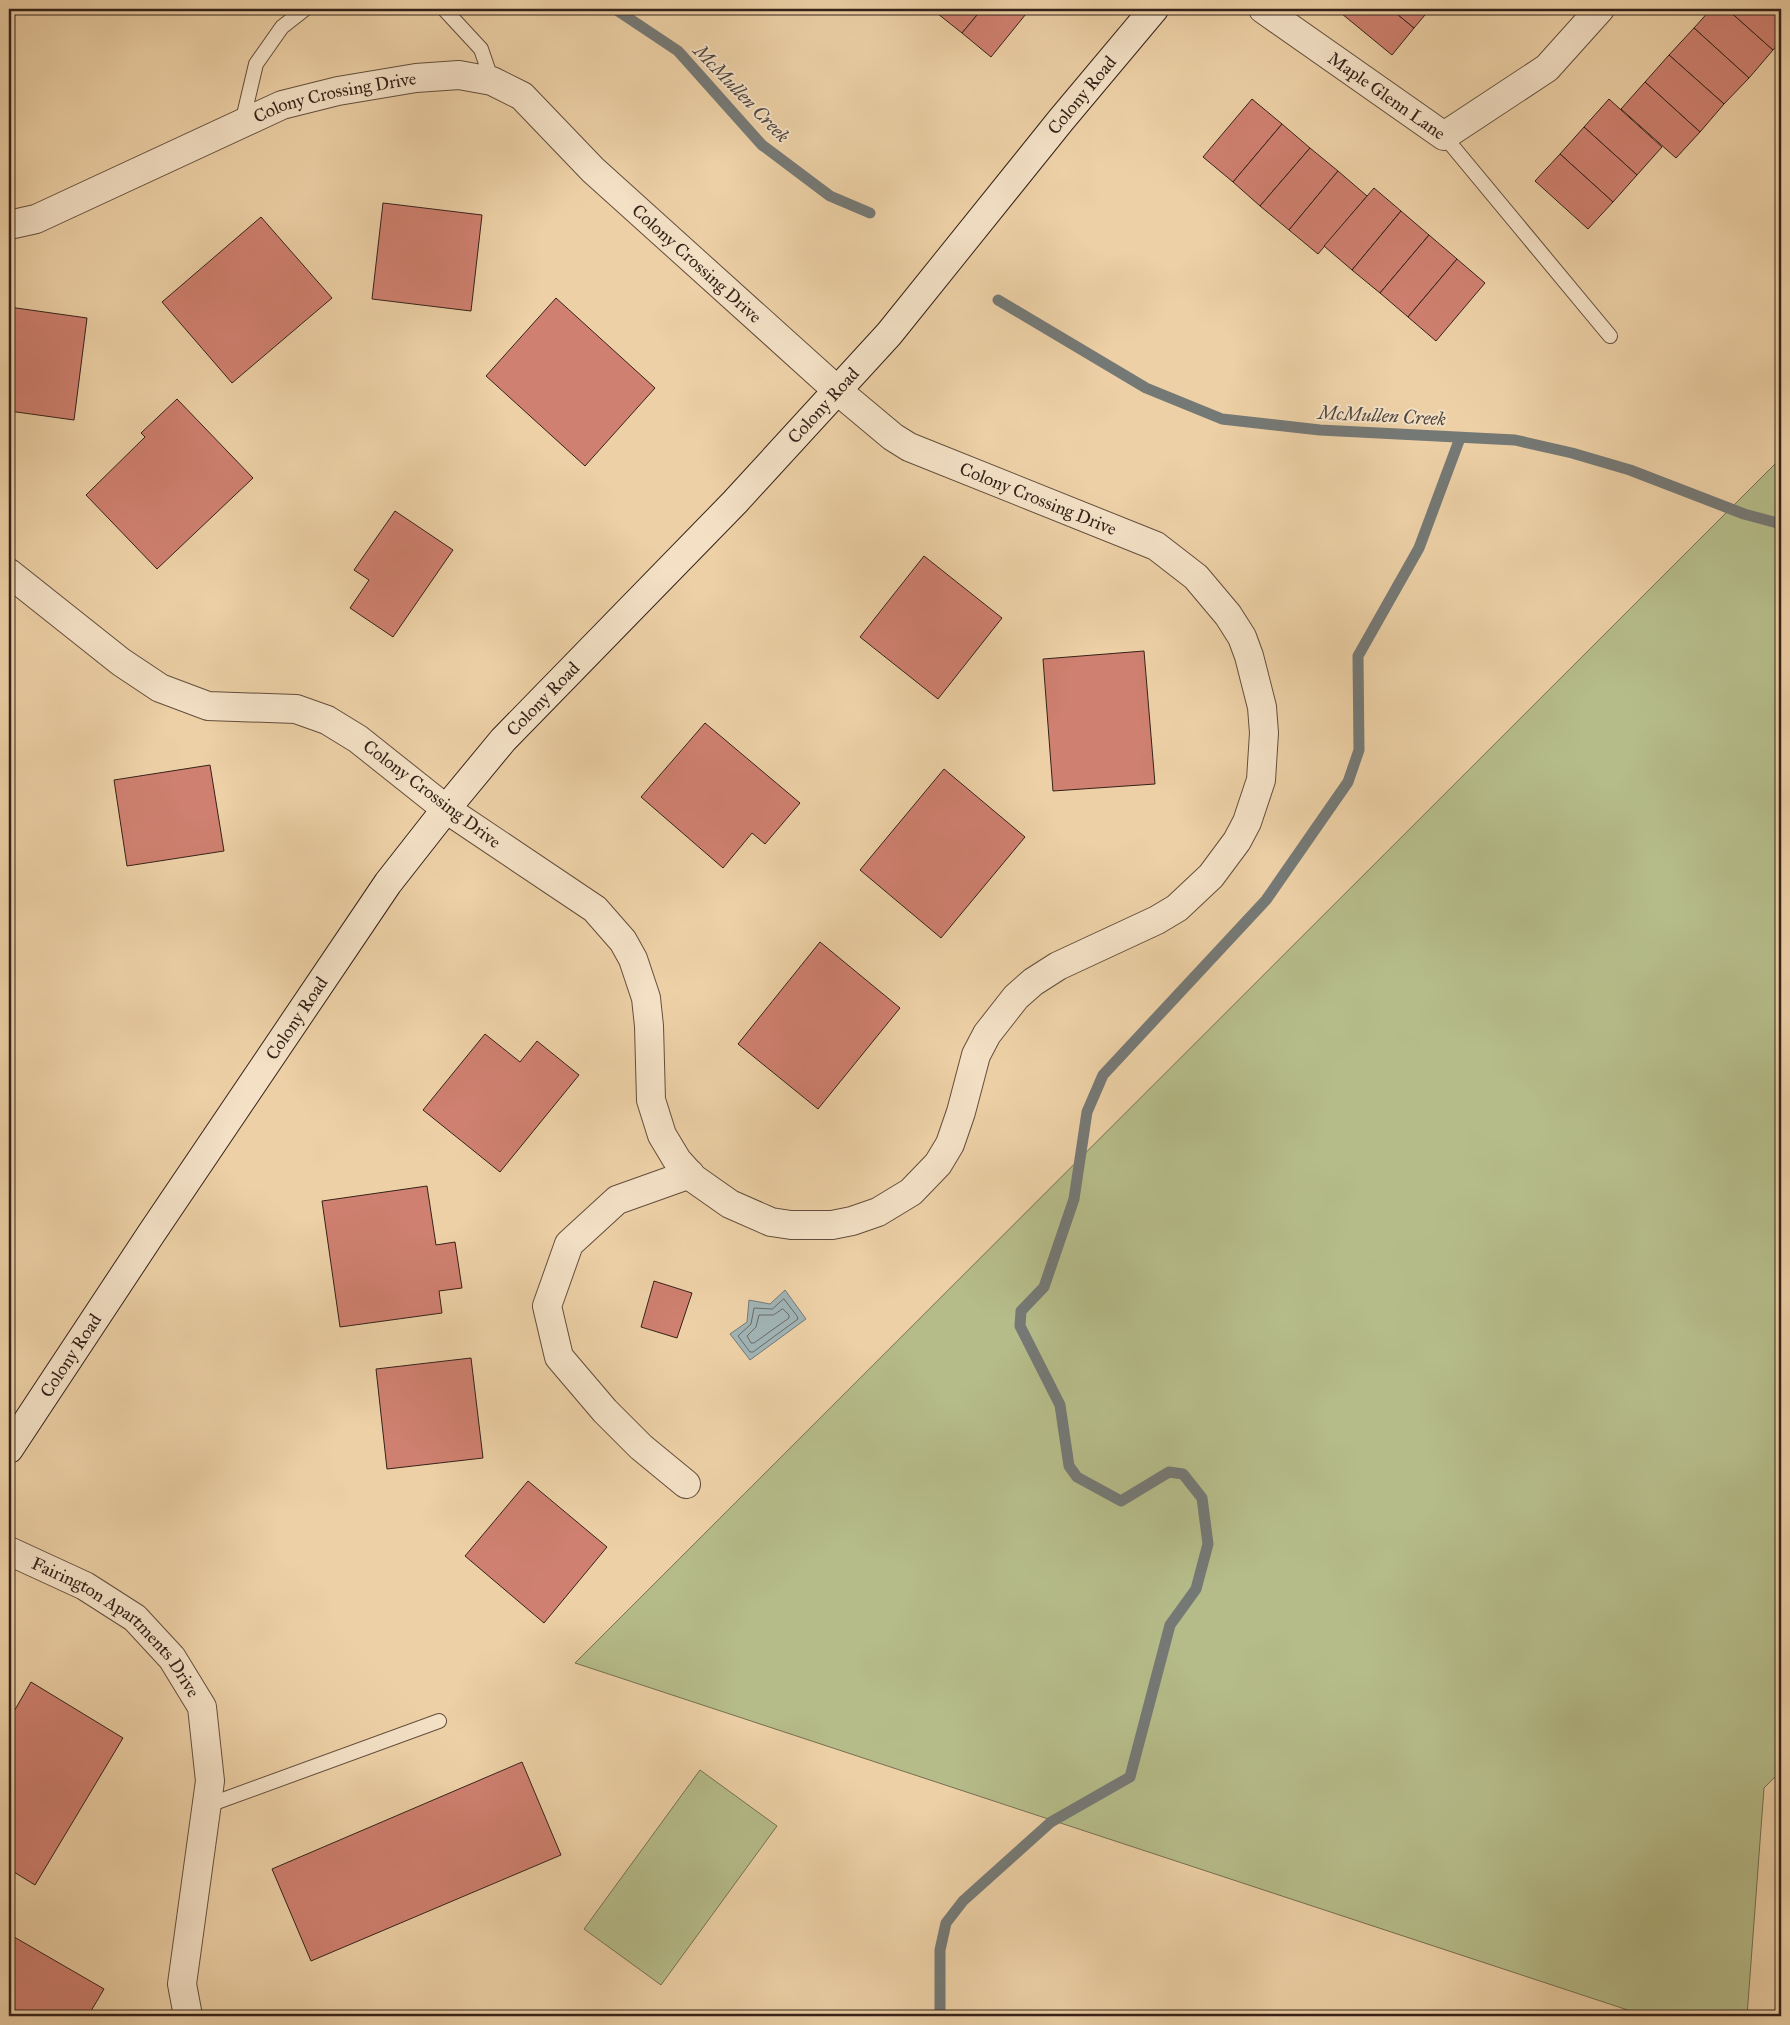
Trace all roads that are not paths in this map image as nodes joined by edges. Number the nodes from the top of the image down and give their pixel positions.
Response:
1 (305, 9) edge
2 (444, 9) edge
3 (1154, 9) edge
4 (1263, 9) edge
5 (1600, 9) edge
6 (492, 81) junction
7 (242, 124) junction
8 (1444, 136) junction
9 (9, 225) edge
10 (1610, 336) dead end
11 (838, 391) junction
12 (9, 573) edge
13 (446, 809) junction
14 (690, 1174) junction
15 (9, 1449) edge
16 (686, 1484) dead end
17 (9, 1551) edge
18 (439, 1721) dead end
19 (206, 1806) junction
20 (188, 2016) edge

1 - 7 lane
2 - 6 lane
3 - 11 street, Colony Road
4 - 8 street, Maple Glenn Lane
5 - 8 street, Maple Glenn Lane
6 - 7 street, Colony Crossing Drive
6 - 11 street, Colony Crossing Drive
7 - 9 street, Colony Crossing Drive
8 - 10 lane
11 - 13 street, Colony Road
11 - 14 street, Colony Crossing Drive
12 - 13 street, Colony Crossing Drive
13 - 14 street, Colony Crossing Drive
13 - 15 street, Colony Road
14 - 16 street
17 - 19 street, Fairington Apartments Drive
18 - 19 lane
19 - 20 street, Fairington Apartments Drive

